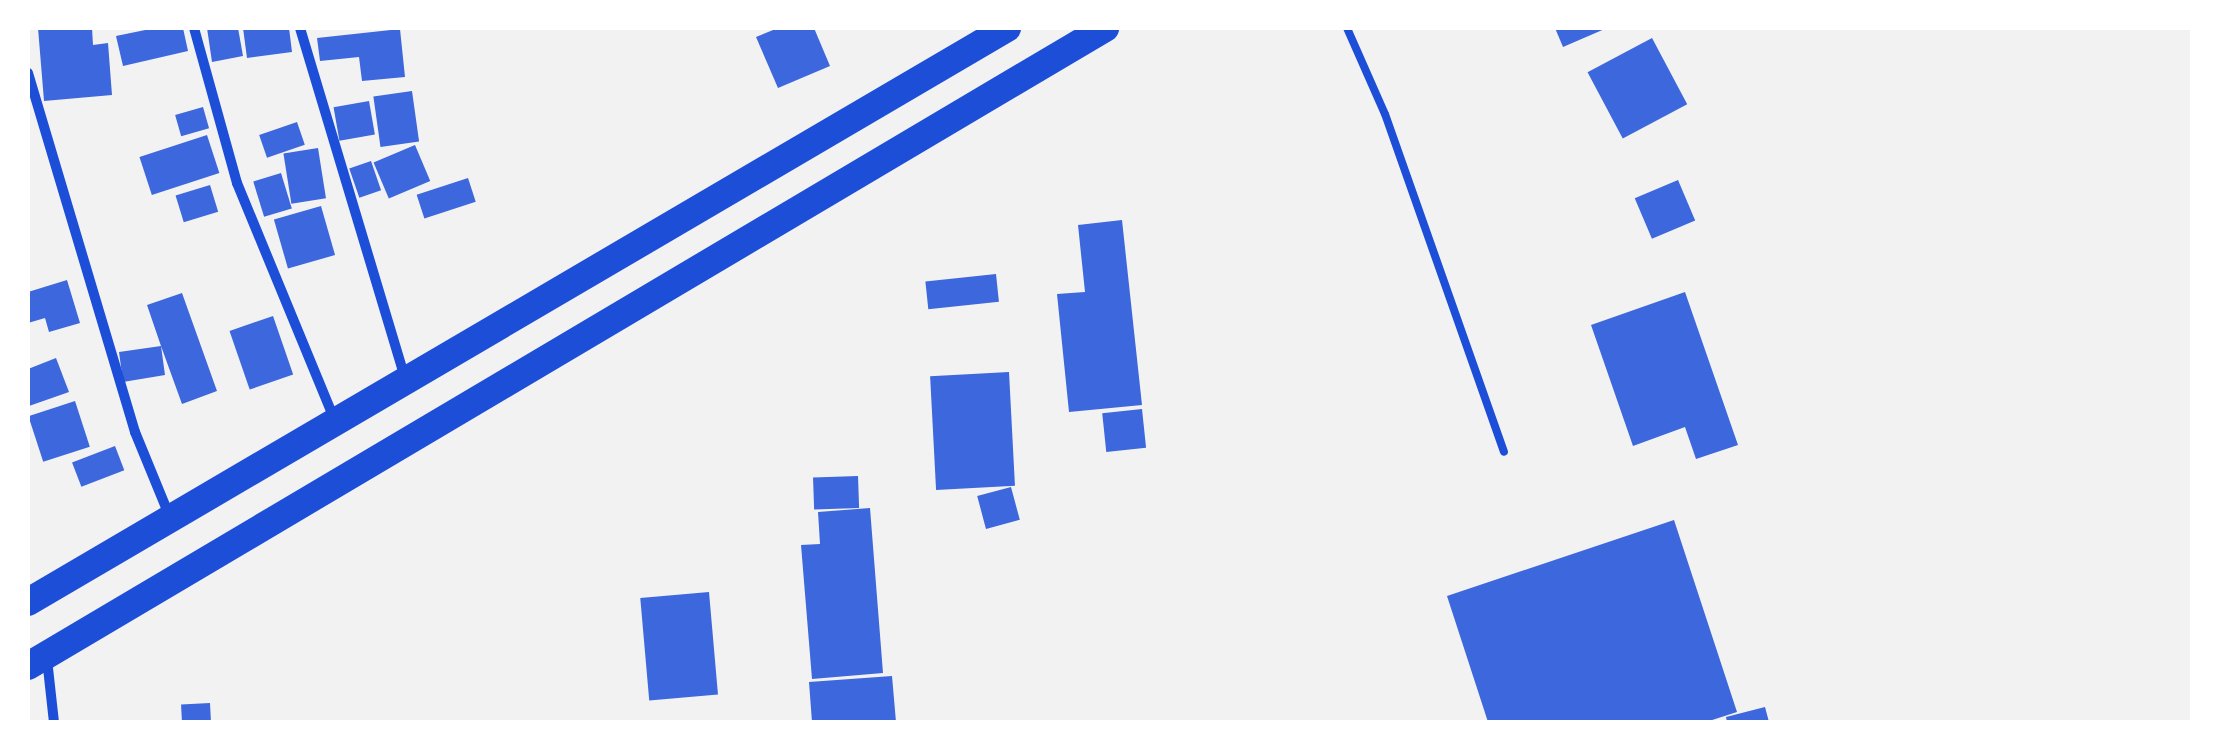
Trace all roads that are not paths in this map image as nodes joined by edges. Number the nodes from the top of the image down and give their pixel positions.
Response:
1 (194, 28) edge
2 (300, 28) edge
3 (1007, 28) edge
4 (1105, 28) edge
5 (1347, 28) edge
6 (28, 73) edge
7 (405, 380) junction
8 (336, 424) junction
9 (1504, 452) dead end
10 (171, 520) junction
11 (28, 602) edge
12 (37, 661) edge
13 (54, 722) edge

1 - 8 street
2 - 7 street
3 - 7 highway
4 - 12 highway
5 - 9 lane
6 - 10 street
7 - 8 highway
8 - 10 highway
10 - 11 highway
12 - 13 street

